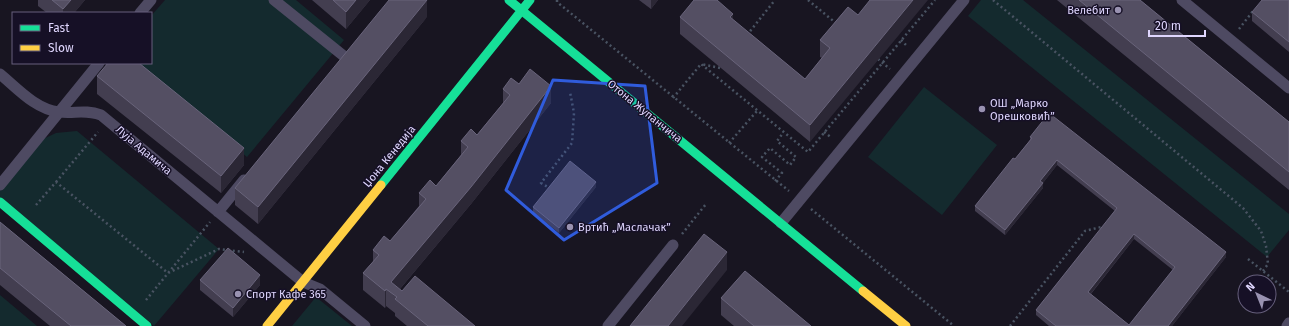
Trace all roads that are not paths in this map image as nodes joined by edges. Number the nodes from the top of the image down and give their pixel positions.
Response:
1 (151, 0) edge
2 (274, 0) edge
3 (509, 0) edge
4 (530, 0) edge
5 (964, 0) edge
6 (1182, 0) edge
7 (522, 11) junction
8 (141, 12) edge
9 (345, 57) edge
10 (98, 64) edge
11 (0, 74) edge
12 (1289, 88) edge
13 (60, 112) junction
14 (252, 170) edge
15 (0, 185) edge
16 (0, 202) edge
17 (218, 212) junction
18 (781, 223) junction
19 (673, 245) road end
20 (303, 282) junction
21 (1289, 323) edge
22 (147, 326) edge
23 (267, 326) edge
24 (365, 326) edge
25 (608, 326) edge
26 (906, 326) edge
27 (1287, 326) edge

1 - 8 lane
2 - 9 lane
3 - 7 street, Отона Жупанчича
4 - 7 street, Џона Кенедија
5 - 18 lane
6 - 12 lane
7 - 18 street, Отона Жупанчича
7 - 20 street, Џона Кенедија
10 - 13 lane
11 - 13 lane, Луја Адамича
13 - 15 lane
13 - 17 lane, Луја Адамича
14 - 17 lane
16 - 22 street
17 - 20 lane, Луја Адамича
18 - 26 street, Отона Жупанчича
19 - 25 lane
20 - 23 street, Џона Кенедија
20 - 24 lane
21 - 27 lane

